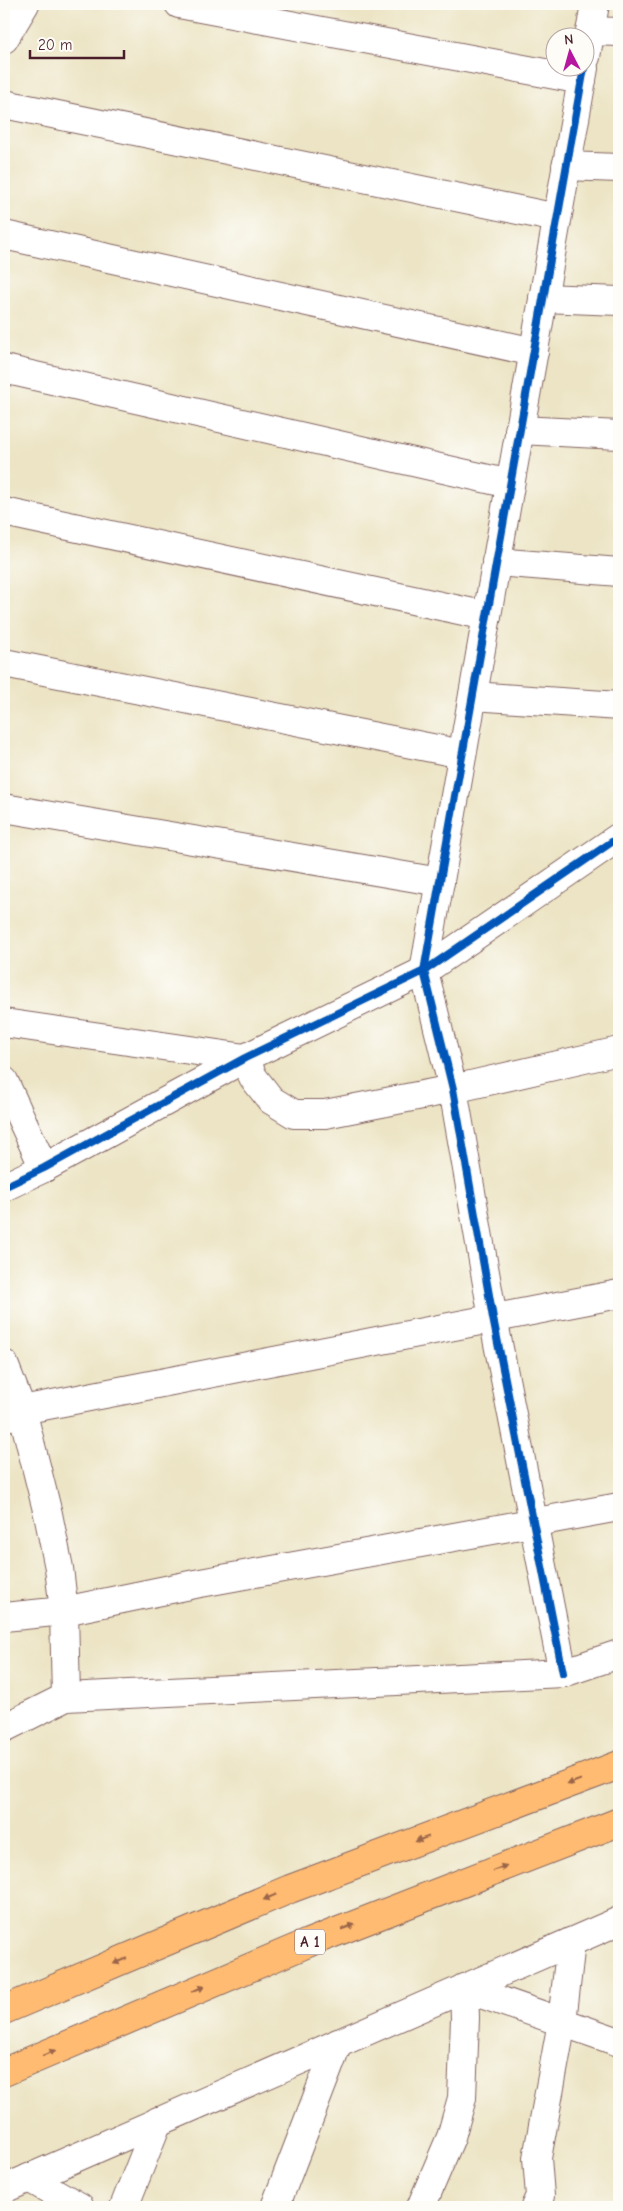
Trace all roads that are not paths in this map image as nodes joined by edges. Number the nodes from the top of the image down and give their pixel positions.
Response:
1 (25, 4) edge
2 (179, 4) edge
3 (595, 4) edge
4 (591, 28) edge
5 (619, 32) edge
6 (4, 39) edge
7 (596, 50) edge
8 (546, 54) edge
9 (582, 78) edge
10 (4, 104) edge
11 (566, 166) junction
12 (619, 168) edge
13 (557, 218) junction
14 (4, 235) edge
15 (543, 298) junction
16 (619, 301) edge
17 (534, 352) junction
18 (4, 369) edge
19 (519, 430) junction
20 (619, 435) edge
21 (510, 484) junction
22 (4, 512) edge
23 (496, 562) junction
24 (619, 572) edge
25 (487, 616) junction
26 (4, 663) edge
27 (473, 696) junction
28 (619, 706) edge
29 (462, 754) junction
30 (4, 808) edge
31 (619, 837) edge
32 (440, 882) junction
33 (424, 971) junction
34 (4, 1023) edge
35 (619, 1051) edge
36 (245, 1058) junction
37 (4, 1081) edge
38 (453, 1089) junction
39 (44, 1168) junction
40 (4, 1187) edge
41 (619, 1294) edge
42 (493, 1318) junction
43 (4, 1364) edge
44 (13, 1414) edge
45 (619, 1507) edge
46 (533, 1523) junction
47 (64, 1611) junction
48 (4, 1617) edge
49 (619, 1654) edge
50 (563, 1673) junction
51 (66, 1697) junction
52 (4, 1728) edge
53 (619, 1765) edge
54 (619, 1822) edge
55 (619, 1921) edge
56 (571, 1942) junction
57 (464, 1988) junction
58 (4, 2010) edge
59 (562, 2022) junction
60 (619, 2042) edge
61 (338, 2043) junction
62 (4, 2072) edge
63 (158, 2121) junction
64 (29, 2178) junction
65 (4, 2189) edge
66 (80, 2207) edge
67 (124, 2207) edge
68 (275, 2207) edge
69 (421, 2207) edge
70 (535, 2207) edge

1 - 6 street
2 - 8 street
3 - 4 street
5 - 7 street
9 - 11 street
10 - 13 street
11 - 12 street
11 - 13 street
13 - 15 street
14 - 17 street
15 - 16 street
15 - 17 street
17 - 19 street
18 - 21 street
19 - 20 street
19 - 21 street
21 - 23 street
22 - 25 street
23 - 24 street
23 - 25 street
25 - 27 street
26 - 29 street
27 - 28 street
27 - 29 street
29 - 32 street
30 - 32 street
31 - 33 street
32 - 33 street
33 - 36 street
33 - 38 street
34 - 36 street
35 - 38 street
36 - 38 street
36 - 39 street
37 - 39 street
38 - 42 street
39 - 40 street
41 - 42 street
42 - 44 street
42 - 46 street
43 - 44 street
44 - 47 street
45 - 46 street
46 - 47 street
46 - 50 street
47 - 48 street
47 - 51 street
49 - 50 street
50 - 51 street
51 - 52 street
53 -> 58 highway
62 -> 54 highway, A 1
55 - 56 street
56 - 57 street
56 - 59 street
57 - 59 street
57 - 61 street
57 - 69 street
59 - 60 street
59 - 70 street
61 - 63 street
61 - 68 street
63 - 64 street
63 - 67 street
64 - 65 street
64 - 66 street

